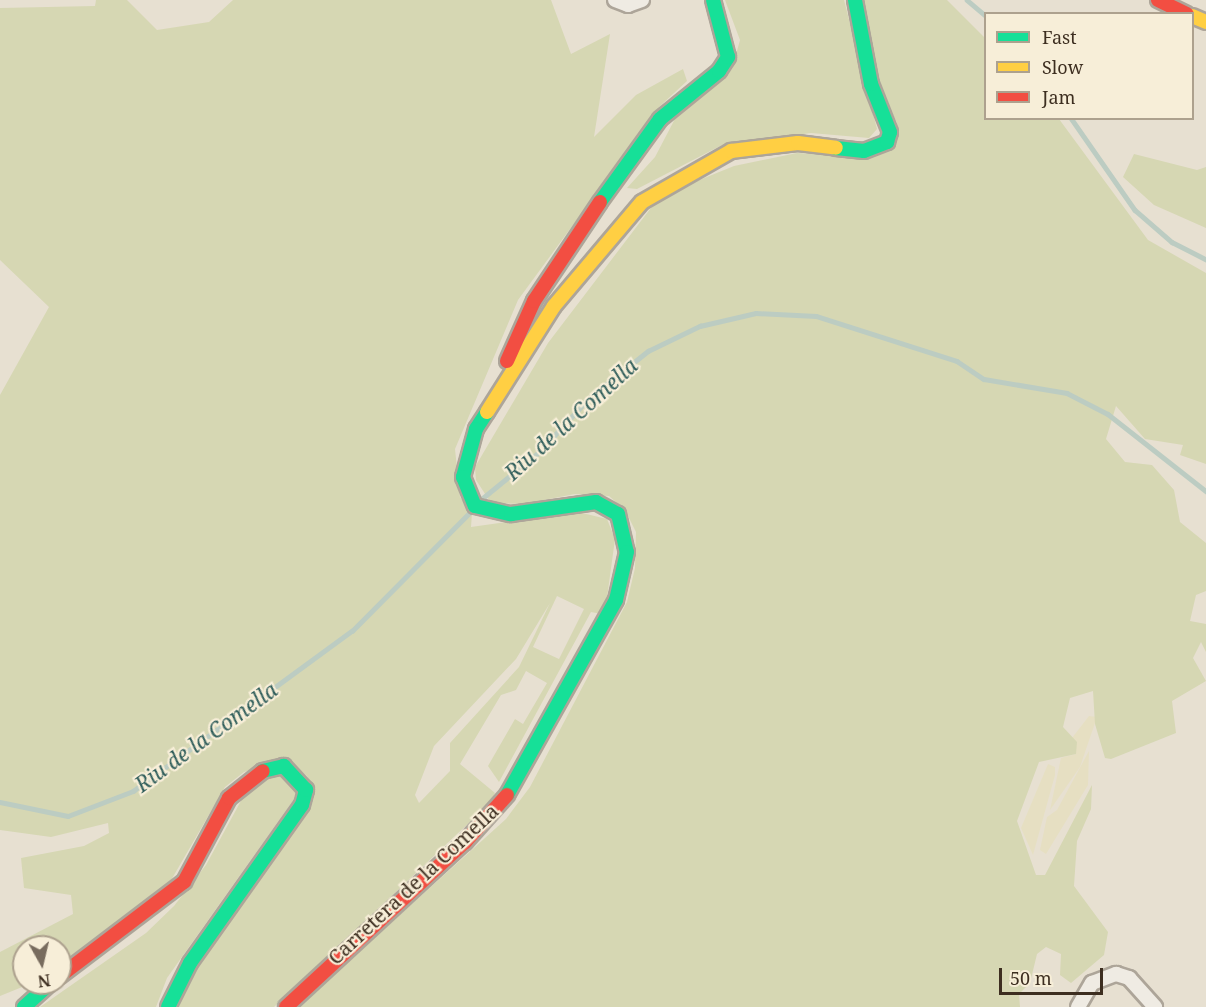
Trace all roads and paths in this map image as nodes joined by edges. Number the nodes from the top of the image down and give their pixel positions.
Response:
1 (615, 0) edge
2 (642, 0) edge
3 (713, 0) edge
4 (855, 0) edge
5 (1158, 0) edge
6 (1183, 12) edge
7 (502, 384) junction
8 (72, 967) edge
9 (38, 995) edge
10 (24, 1007) edge
11 (168, 1007) edge
12 (286, 1007) edge
13 (1078, 1007) edge
14 (1155, 1007) edge

1 - 2 street
3 - 7 main road
4 - 7 main road, Carretera de la Comella
5 - 6 main road
7 - 12 main road, Carretera de la Comella
8 - 11 main road
9 - 10 main road
13 - 14 street

